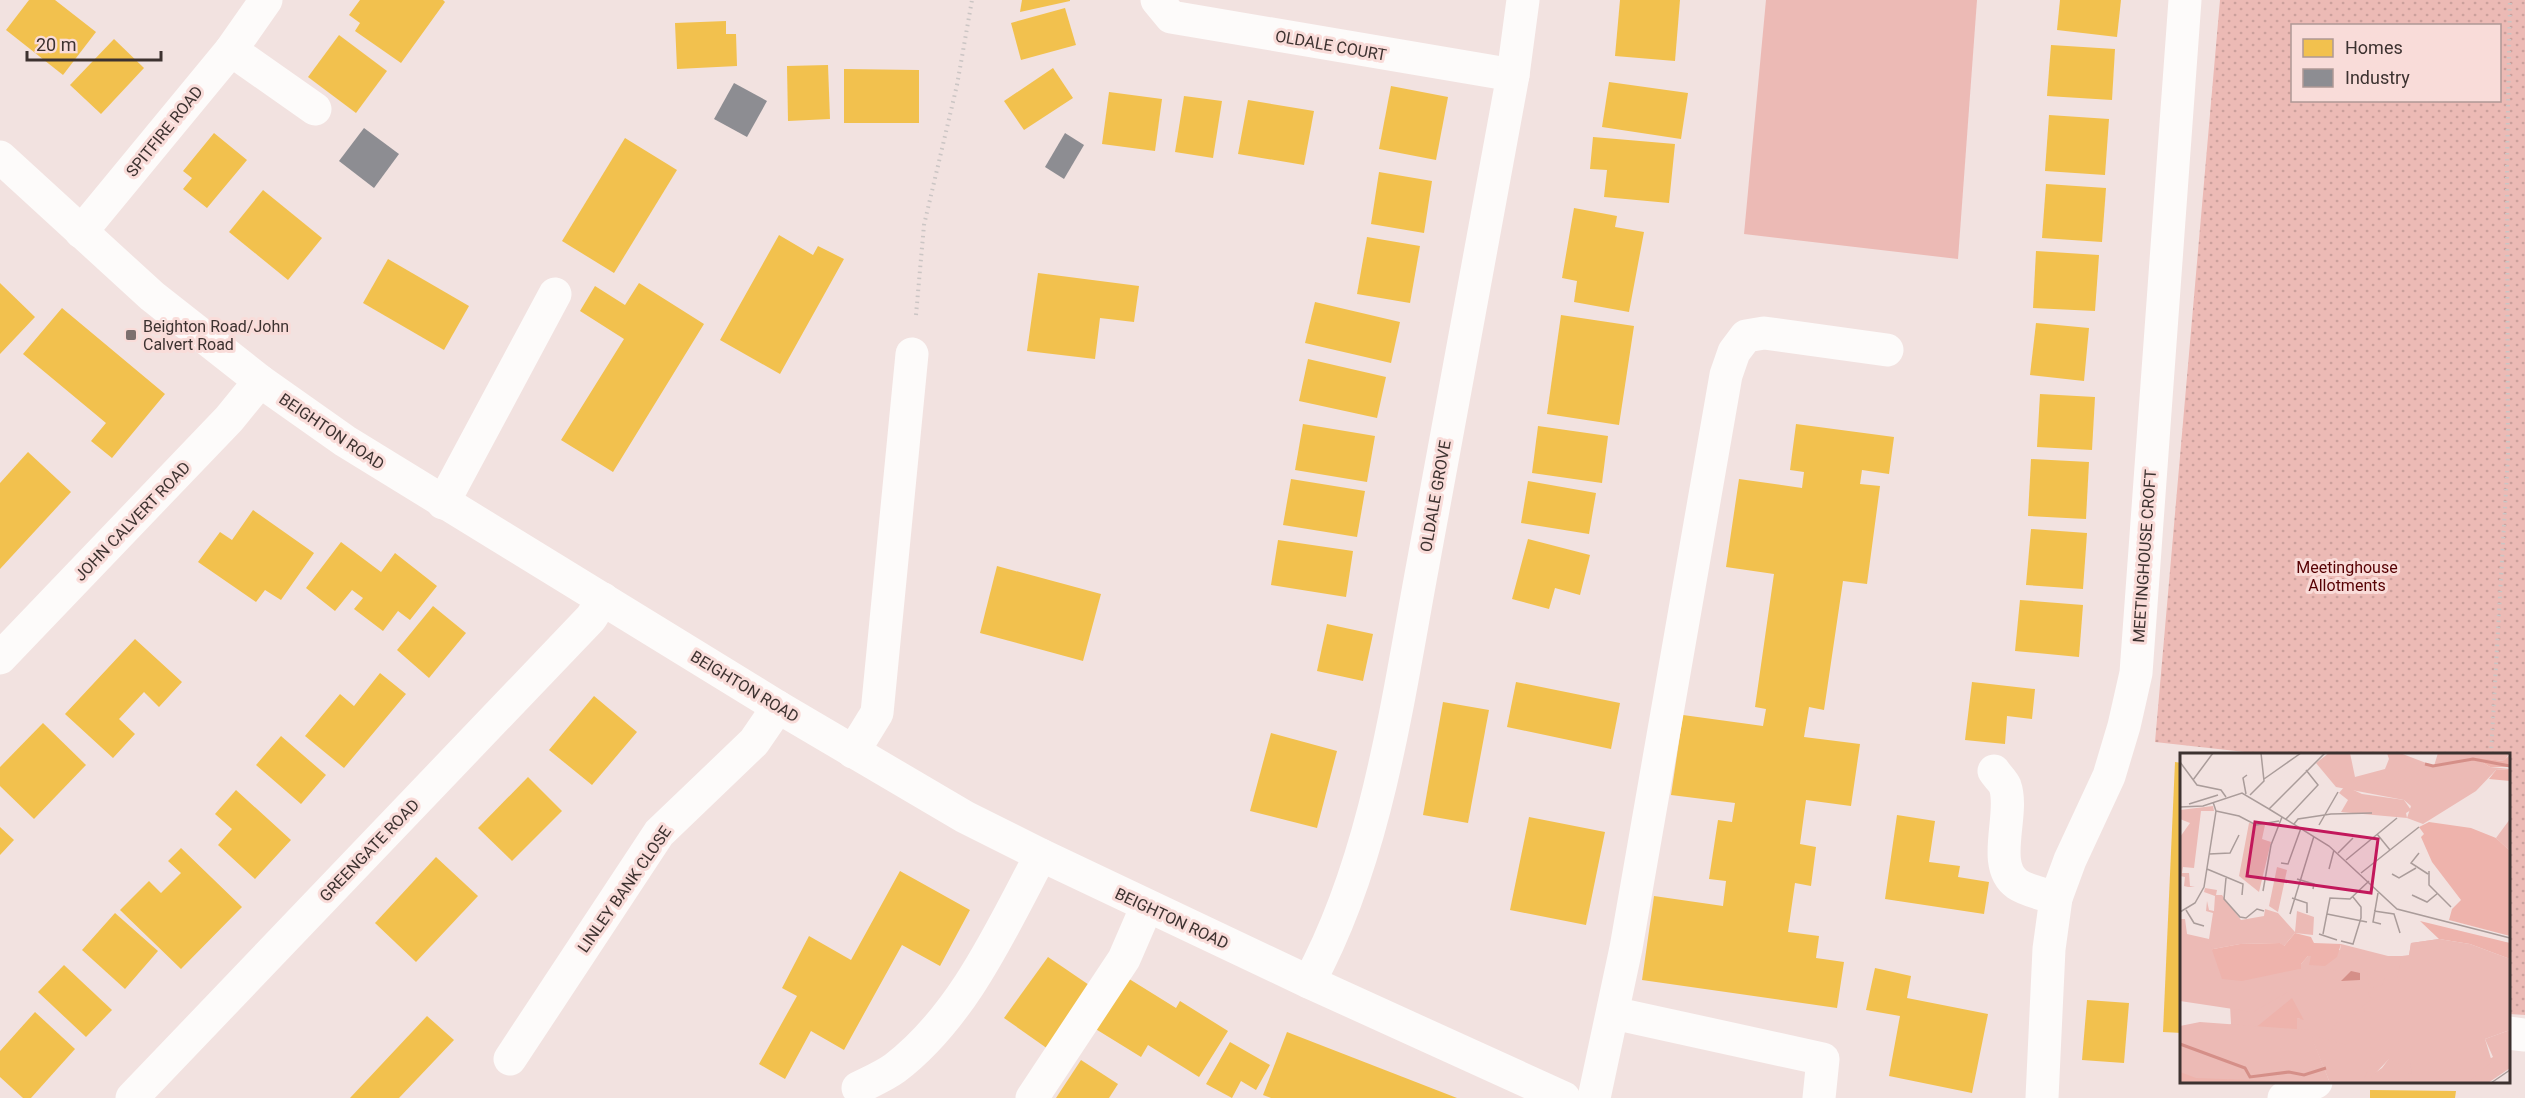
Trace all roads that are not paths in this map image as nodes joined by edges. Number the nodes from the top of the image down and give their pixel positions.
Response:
1 (266, 0) edge
2 (1157, 0) edge
3 (1523, 0) edge
4 (2185, 0) edge
5 (231, 50) junction
6 (1513, 75) junction
7 (315, 109) dead end
8 (0, 157) edge
9 (81, 232) junction
10 (555, 294) dead end
11 (1887, 350) dead end
12 (912, 354) road end
13 (260, 381) junction
14 (443, 503) junction
15 (603, 599) junction
16 (0, 658) edge
17 (778, 707) junction
18 (853, 752) junction
19 (1994, 771) dead end
20 (1041, 855) junction
21 (2056, 898) junction
22 (1147, 906) junction
23 (1309, 982) junction
24 (1613, 1012) junction
25 (2510, 1033) edge
26 (2525, 1035) edge
27 (510, 1059) dead end
28 (2287, 1083) edge
29 (2314, 1083) edge
30 (858, 1088) dead end
31 (132, 1098) edge
32 (1032, 1098) edge
33 (1564, 1098) edge
34 (1594, 1098) edge
35 (1819, 1098) edge
36 (2042, 1098) edge
37 (2283, 1098) edge

1 - 5 street, SPITFIRE ROAD
2 - 6 street, OLDALE COURT
3 - 6 street, OLDALE GROVE
4 - 21 street, MEETINGHOUSE CROFT
5 - 7 street
5 - 9 street, SPITFIRE ROAD
6 - 23 street, OLDALE GROVE
8 - 9 street, BEIGHTON ROAD
9 - 13 street, BEIGHTON ROAD
10 - 14 street
11 - 24 street
12 - 18 street
13 - 14 street, BEIGHTON ROAD
13 - 16 street, JOHN CALVERT ROAD
14 - 15 street, BEIGHTON ROAD
15 - 17 street, BEIGHTON ROAD
15 - 31 street, GREENGATE ROAD
17 - 18 street, BEIGHTON ROAD
17 - 27 street, LINLEY BANK CLOSE
18 - 20 street, BEIGHTON ROAD
19 - 21 street
20 - 22 street, BEIGHTON ROAD
20 - 30 street
21 - 36 street, MEETINGHOUSE CROFT
22 - 23 street, BEIGHTON ROAD
22 - 32 street
23 - 33 street, BEIGHTON ROAD
24 - 34 street
24 - 35 street
25 - 26 street
28 - 37 street
29 - 37 street

